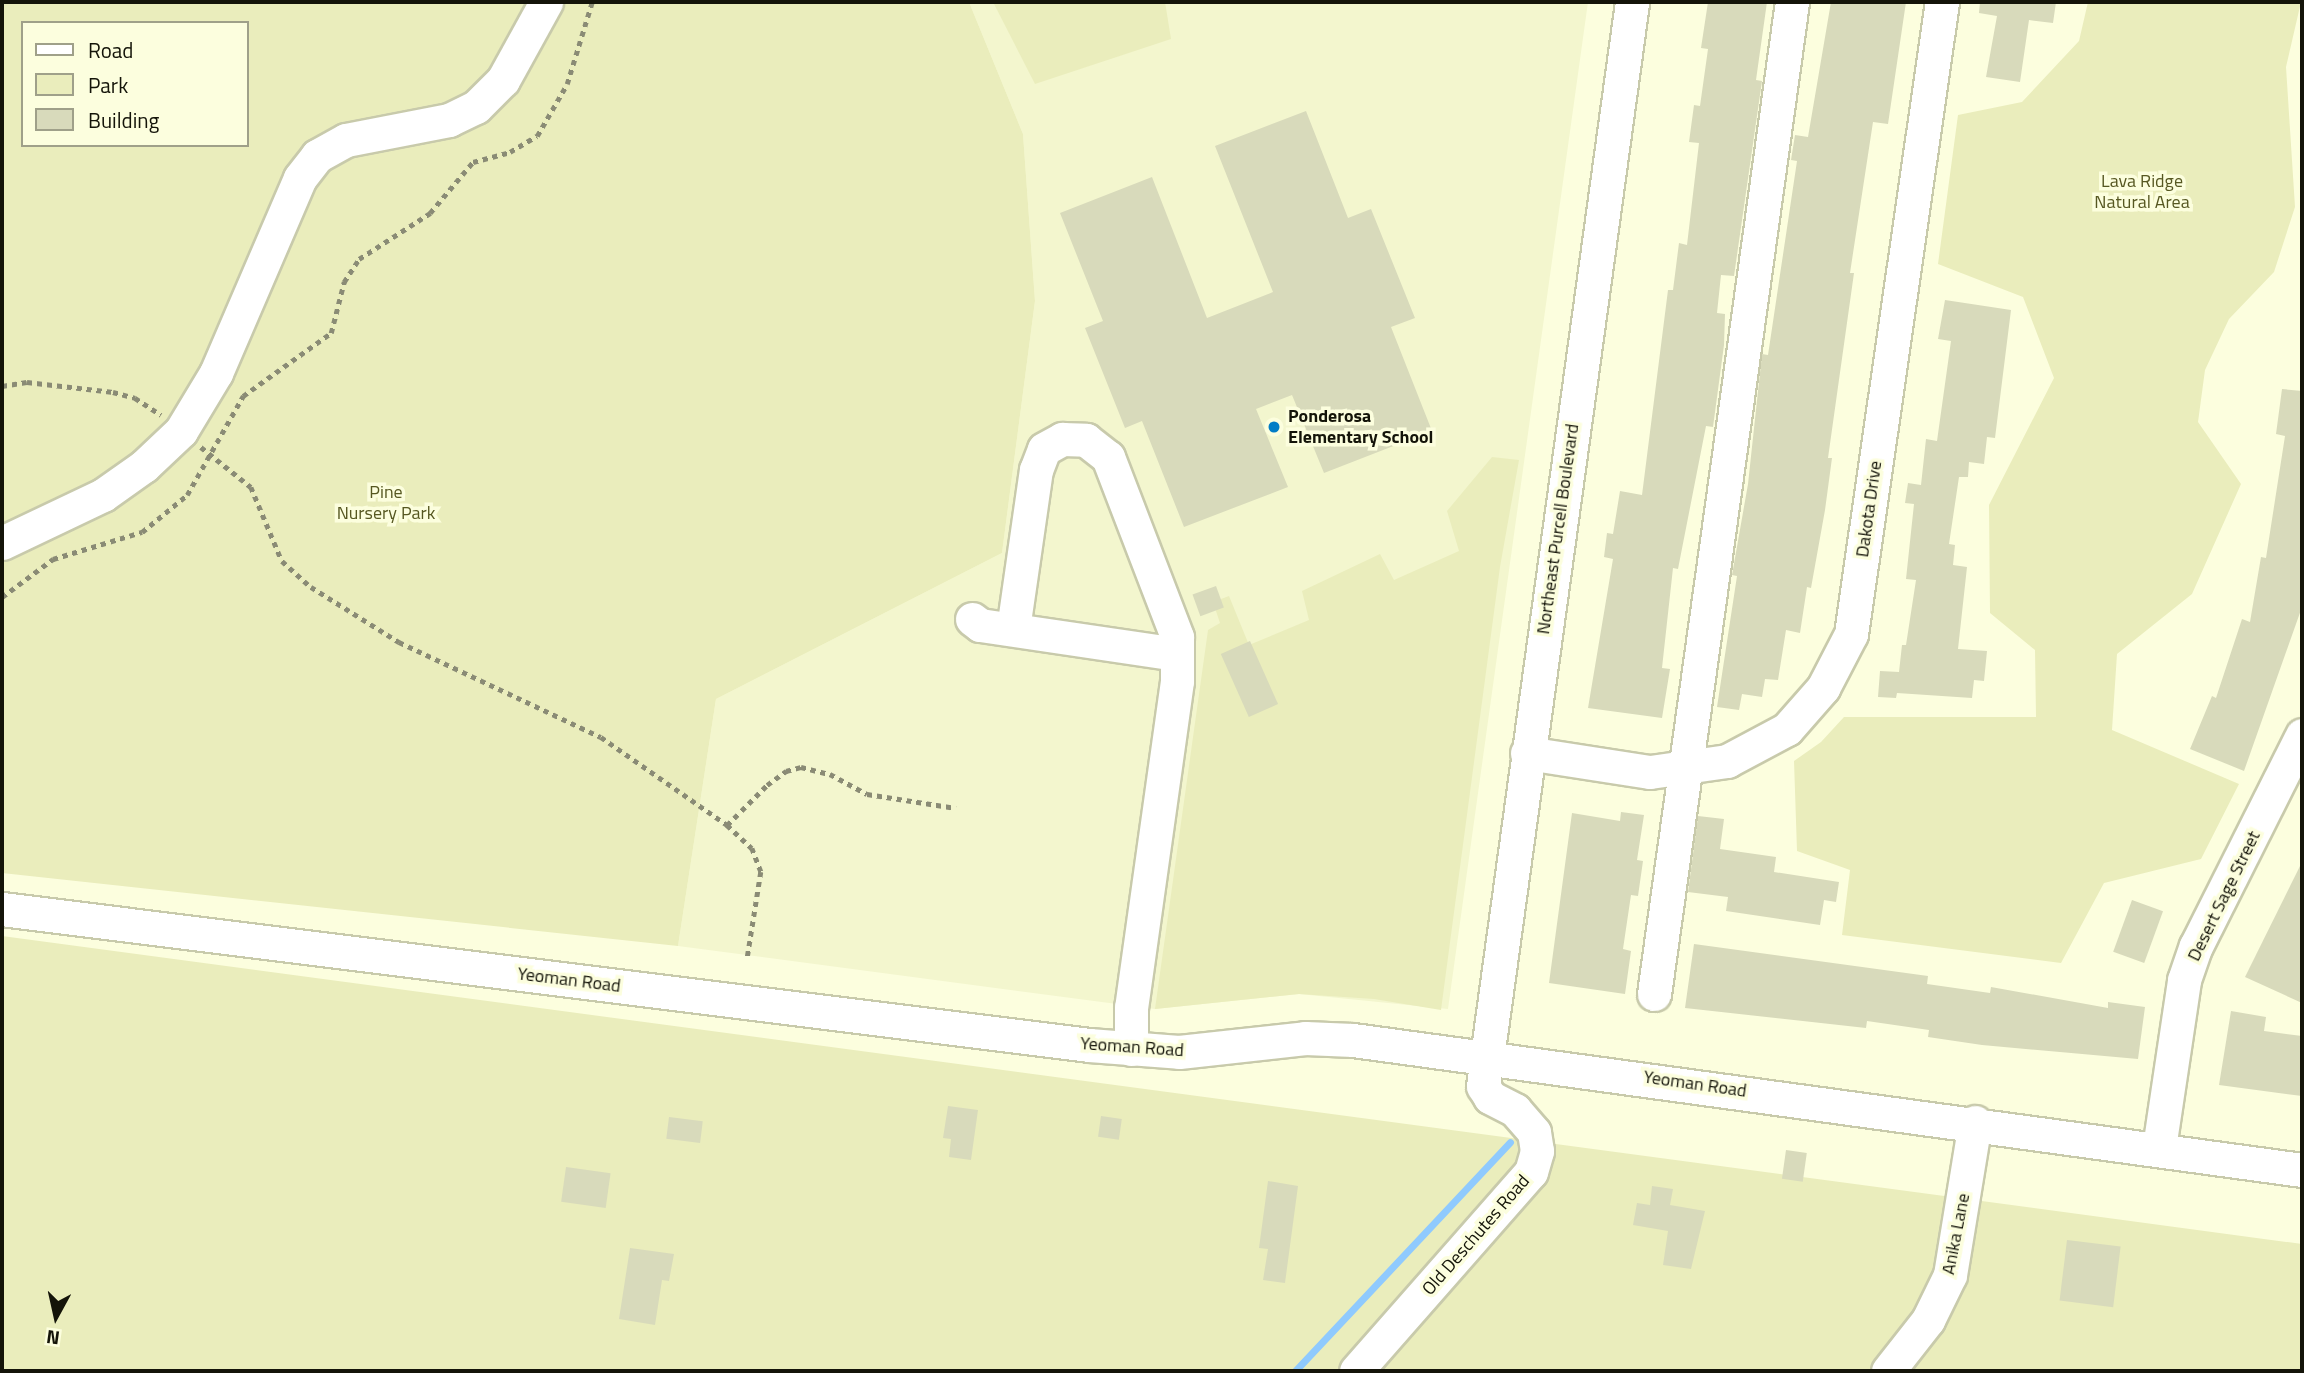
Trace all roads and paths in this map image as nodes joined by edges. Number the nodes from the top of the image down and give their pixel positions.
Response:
1 (546, 2) edge
2 (592, 2) edge
3 (1632, 2) edge
4 (1792, 2) edge
5 (1941, 2) edge
6 (2, 386) edge
7 (181, 431) junction
8 (210, 454) junction
9 (2, 543) edge
10 (2, 597) edge
11 (972, 619) dead end
12 (1013, 629) junction
13 (1176, 654) junction
14 (2302, 735) edge
15 (1527, 753) junction
16 (1682, 771) junction
17 (956, 808) dead end
18 (727, 825) junction
19 (2, 909) edge
20 (747, 960) dead end
21 (1654, 994) dead end
22 (1131, 1049) junction
23 (1486, 1057) junction
24 (1975, 1122) junction
25 (2159, 1148) junction
26 (2302, 1170) edge
27 (1356, 1371) edge
28 (1888, 1371) edge

1 - 7 street
2 - 8 path
3 - 15 street, Northeast Purcell Boulevard
4 - 16 street
5 - 16 street, Dakota Drive
6 - 7 path
7 - 8 path
7 - 9 street
8 - 10 path
8 - 18 path
11 - 12 street
12 - 13 street
12 - 13 street
13 - 22 street
14 - 25 street, Desert Sage Street
15 - 16 street, Dakota Drive
15 - 23 street, Northeast Purcell Boulevard
16 - 21 street
17 - 18 path
18 - 20 path
19 - 22 street, Yeoman Road
22 - 23 street, Yeoman Road
23 - 24 street, Yeoman Road
23 - 27 street, Old Deschutes Road
24 - 25 street, Yeoman Road
24 - 28 street, Anika Lane
25 - 26 street, Yeoman Road

